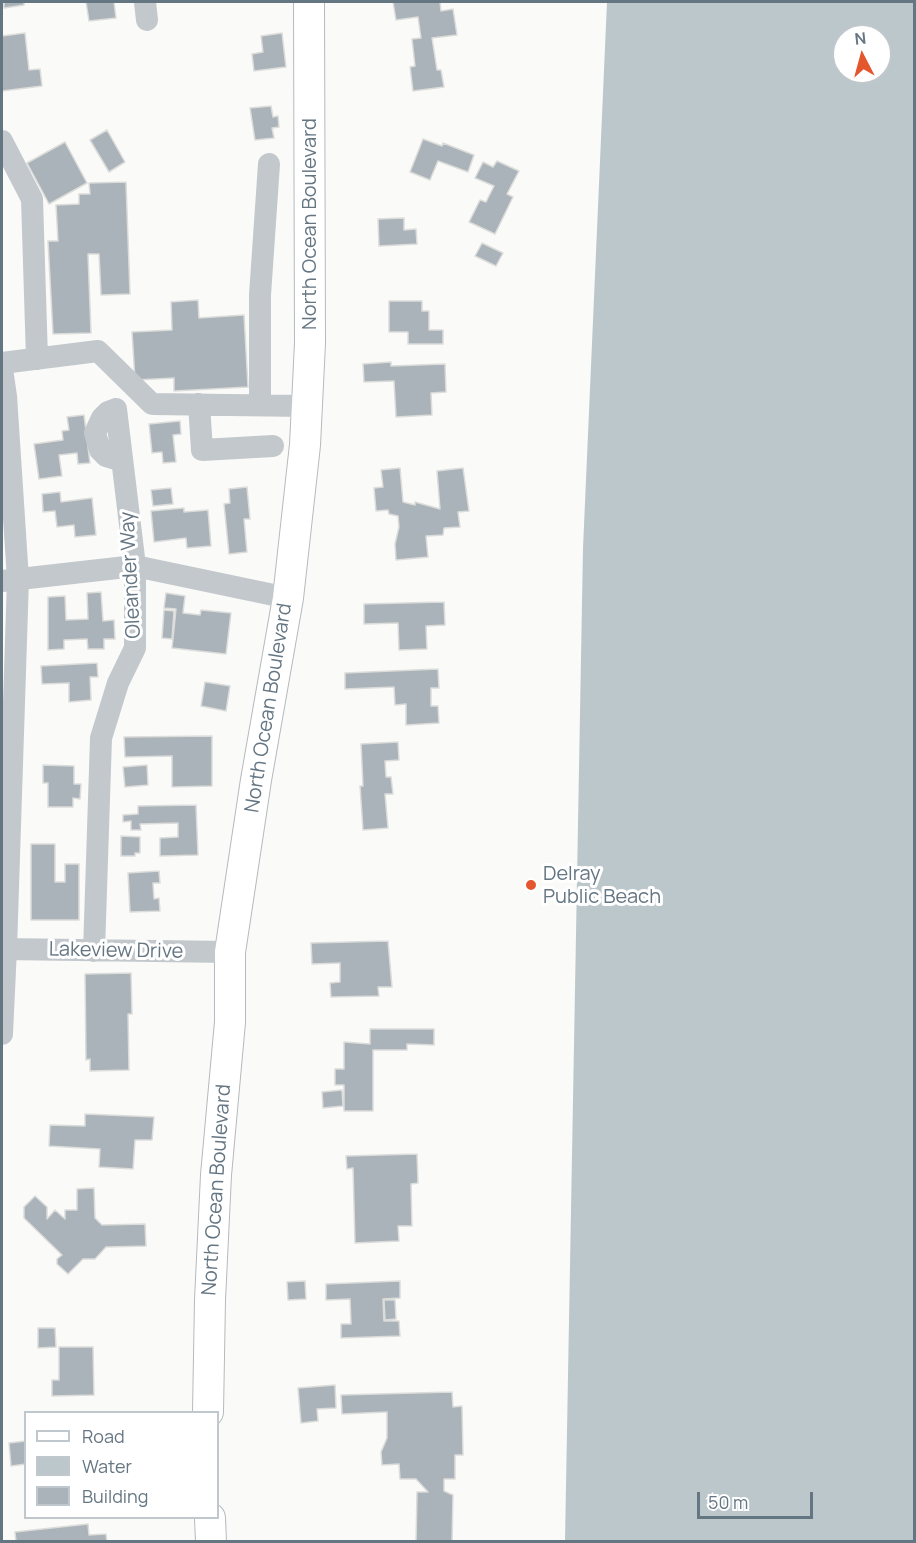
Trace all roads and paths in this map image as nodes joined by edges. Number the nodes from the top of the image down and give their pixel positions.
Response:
1 (309, 2) edge
2 (2, 141) edge
3 (269, 164) dead end
4 (38, 359) junction
5 (2, 363) edge
6 (2, 369) edge
7 (199, 404) junction
8 (260, 405) junction
9 (307, 406) junction
10 (117, 409) dead end
11 (273, 447) dead end
12 (135, 566) junction
13 (10, 580) edge
14 (288, 598) junction
15 (4, 949) edge
16 (94, 951) junction
17 (230, 952) junction
18 (2, 1034) edge
19 (208, 1411) edge
20 (210, 1519) edge
21 (211, 1542) edge

1 - 9 main road, North Ocean Boulevard
2 - 4 street
3 - 8 street
4 - 5 street
4 - 7 street
6 - 13 street
7 - 8 street
7 - 11 street
8 - 9 street
9 - 14 main road, North Ocean Boulevard
10 - 12 street, Oleander Way
12 - 13 street
12 - 14 street
12 - 16 street, Oleander Way
13 - 15 street
14 - 17 main road, North Ocean Boulevard
15 - 16 street, Lakeview Drive
15 - 18 street
16 - 17 street, Lakeview Drive
17 - 19 main road, North Ocean Boulevard
20 - 21 main road

